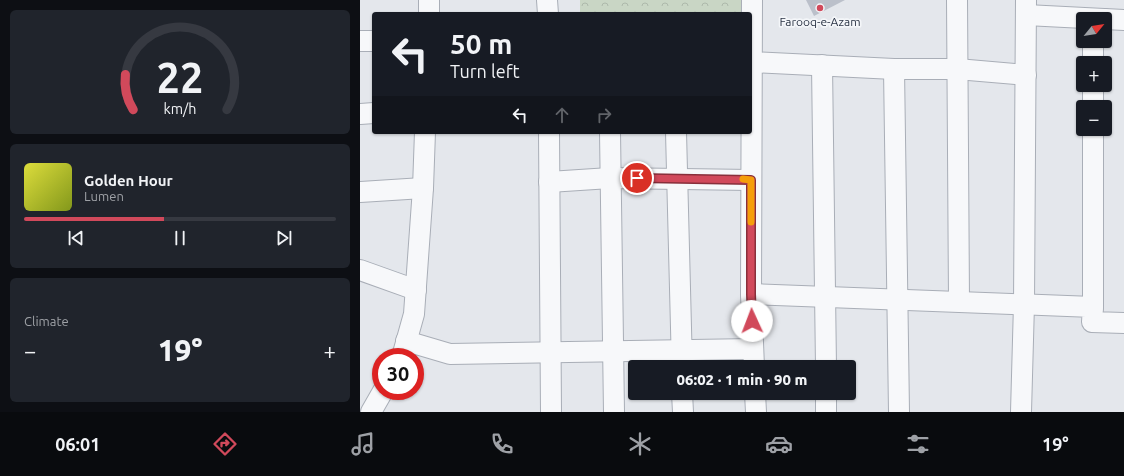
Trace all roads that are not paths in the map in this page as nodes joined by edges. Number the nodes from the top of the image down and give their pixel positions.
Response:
1 (429, 0) edge
2 (548, 0) edge
3 (752, 0) edge
4 (957, 0) edge
5 (1026, 8) edge
6 (429, 12) edge
7 (548, 12) edge
8 (752, 12) edge
9 (1076, 16) edge
10 (1112, 20) edge
11 (1124, 20) edge
12 (360, 41) edge
13 (372, 41) edge
14 (752, 62) edge
15 (822, 65) junction
16 (894, 69) junction
17 (957, 69) junction
18 (1026, 75) junction
19 (360, 114) edge
20 (372, 114) edge
21 (425, 134) edge
22 (549, 134) edge
23 (610, 134) edge
24 (676, 134) edge
25 (751, 134) edge
26 (1093, 136) edge
27 (610, 178) junction
28 (676, 178) junction
29 (751, 180) junction
30 (549, 182) junction
31 (423, 188) junction
32 (360, 192) edge
33 (360, 270) edge
34 (416, 290) junction
35 (751, 294) junction
36 (825, 296) junction
37 (898, 299) junction
38 (959, 301) junction
39 (1024, 304) junction
40 (1093, 307) junction
41 (1124, 323) edge
42 (404, 348) edge
43 (424, 351) edge
44 (613, 351) junction
45 (551, 352) junction
46 (681, 358) edge
47 (754, 358) edge
48 (826, 360) edge
49 (378, 400) edge
50 (682, 400) edge
51 (755, 400) edge
52 (826, 400) edge
53 (371, 412) edge
54 (552, 412) edge
55 (614, 412) edge
56 (683, 412) edge
57 (756, 412) edge
58 (826, 412) edge
59 (900, 412) edge
60 (1022, 412) edge

1 - 6 street
2 - 7 street
3 - 8 street
4 - 17 street
5 - 9 street
5 - 18 street
10 - 11 street
12 - 13 street
14 - 15 street
15 - 16 street
15 - 36 street
16 - 17 street
16 - 37 street
17 - 18 street
17 - 38 street
18 - 39 street
19 - 20 street
21 - 31 street
22 - 30 street
23 - 27 street
24 - 28 street
25 - 29 street
26 - 40 street
27 - 28 street
27 - 30 street
27 - 44 street
28 - 29 street
28 - 46 street
29 - 35 street
30 - 45 street
31 - 32 street
31 - 34 street
33 - 34 street
34 - 42 street
35 - 36 street
35 - 47 street
36 - 37 street
36 - 48 street
37 - 38 street
37 - 59 street
38 - 39 street
39 - 40 street
39 - 60 street
40 - 41 street
43 - 45 street
44 - 45 street
44 - 46 street
44 - 55 street
45 - 54 street
46 - 47 street
49 - 53 street
50 - 56 street
51 - 57 street
52 - 58 street

